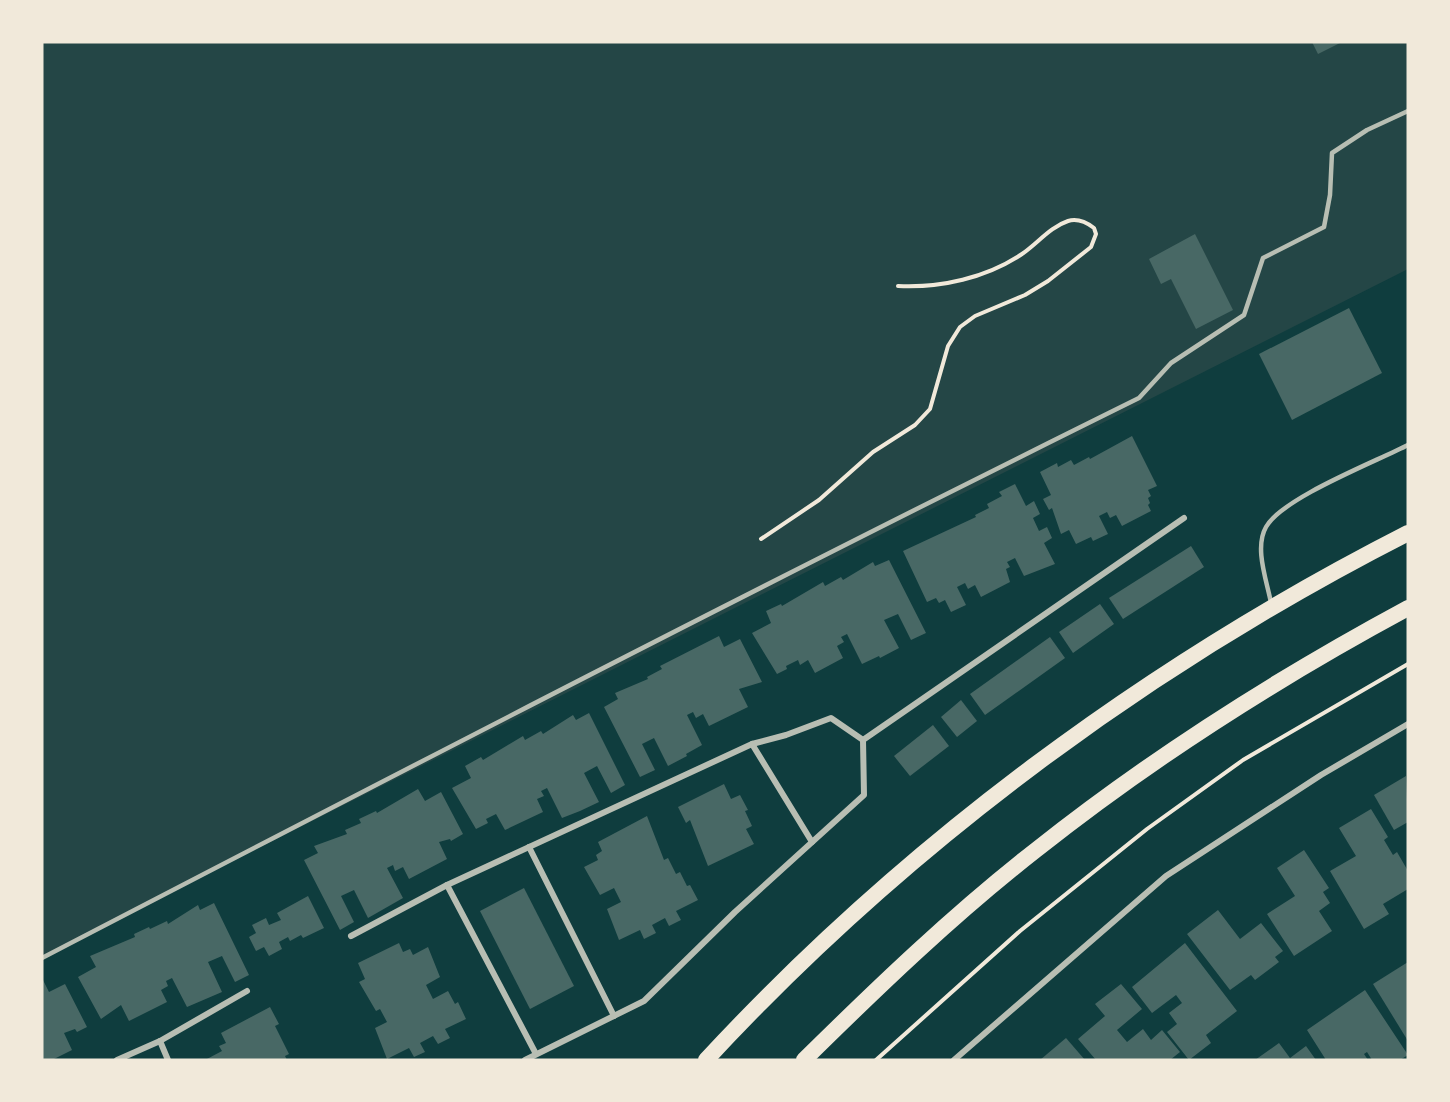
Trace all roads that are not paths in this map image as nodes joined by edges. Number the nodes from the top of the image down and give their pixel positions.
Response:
1 (1408, 111) edge
2 (1408, 446) edge
3 (1184, 518) dead end
4 (1408, 533) edge
5 (1272, 606) junction
6 (1408, 608) edge
7 (1408, 724) edge
8 (863, 740) junction
9 (752, 744) junction
10 (813, 842) junction
11 (529, 847) junction
12 (447, 885) junction
13 (351, 936) dead end
14 (42, 958) edge
15 (247, 991) dead end
16 (614, 1016) junction
17 (160, 1041) junction
18 (536, 1054) junction
19 (117, 1060) edge
20 (168, 1060) edge
21 (525, 1060) edge
22 (706, 1060) edge
23 (804, 1060) edge
24 (954, 1060) edge

1 - 14 lane
2 - 5 lane
3 - 8 street
4 - 5 highway
5 - 22 highway
6 - 23 highway
7 - 24 street
8 - 9 street
8 - 10 street
9 - 10 street
9 - 11 street
10 - 16 street
11 - 12 street
11 - 16 street
12 - 13 street
12 - 18 street
15 - 17 street
16 - 18 street
17 - 19 street
17 - 20 street
18 - 21 street

